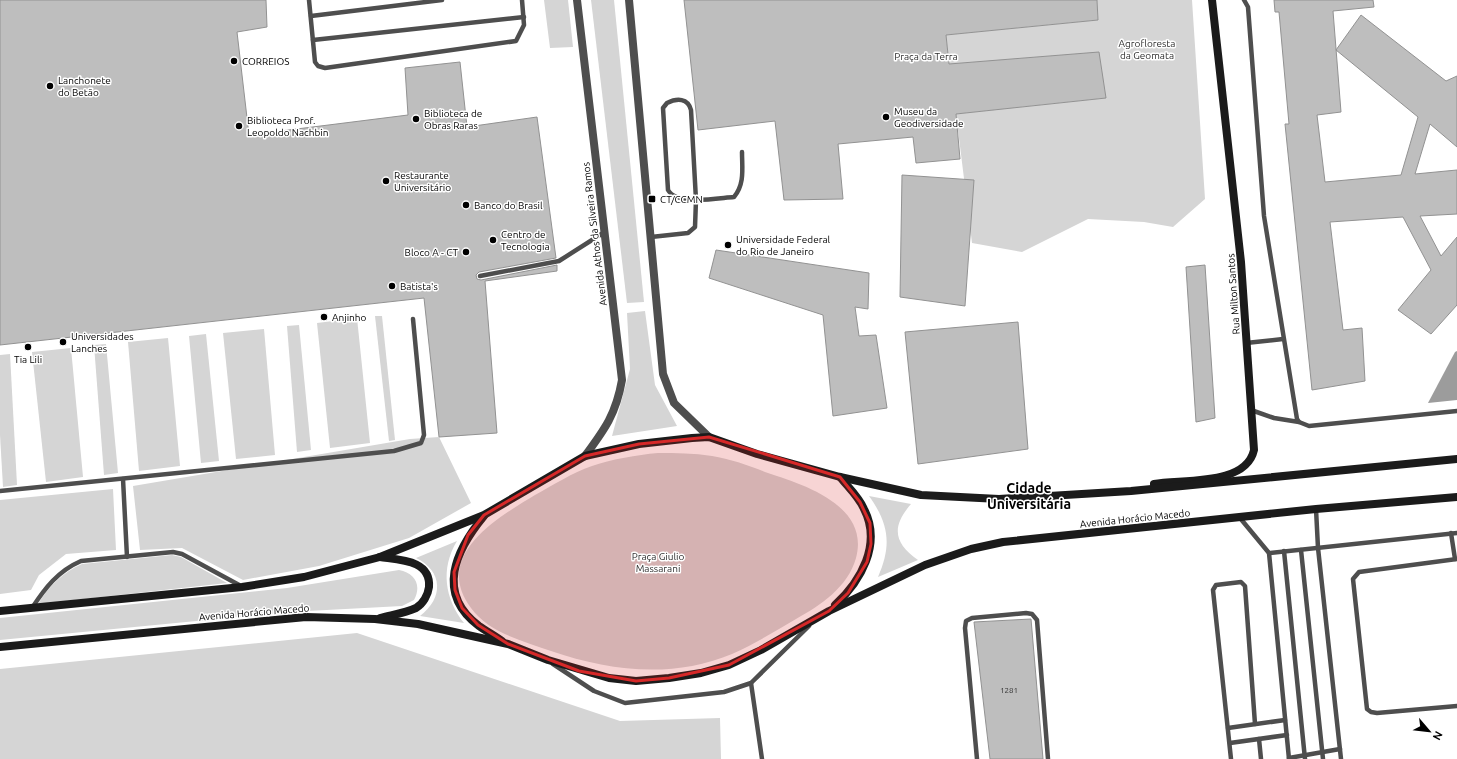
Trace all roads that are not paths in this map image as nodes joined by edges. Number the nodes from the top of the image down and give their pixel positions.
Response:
1 (309, 0) edge
2 (442, 0) edge
3 (522, 0) edge
4 (576, 0) edge
5 (629, 0) edge
6 (1212, 0) edge
7 (1244, 0) edge
8 (310, 16) junction
9 (524, 17) junction
10 (313, 40) junction
11 (742, 152) dead end
12 (696, 200) junction
13 (603, 233) junction
14 (651, 237) junction
15 (480, 276) dead end
16 (413, 319) dead end
17 (1283, 339) junction
18 (1246, 343) junction
19 (1251, 410) junction
20 (1457, 411) edge
21 (1299, 422) junction
22 (709, 437) junction
23 (585, 456) junction
24 (1457, 459) edge
25 (840, 477) junction
26 (123, 479) junction
27 (1130, 491) junction
28 (0, 492) edge
29 (1457, 497) edge
30 (1316, 509) junction
31 (484, 515) junction
32 (1240, 518) junction
33 (1451, 533) junction
34 (1457, 533) edge
35 (1318, 548) junction
36 (1301, 550) junction
37 (1284, 551) junction
38 (1269, 553) junction
39 (127, 557) junction
40 (380, 557) junction
41 (1456, 559) edge
42 (242, 587) junction
43 (32, 609) junction
44 (0, 611) edge
45 (829, 611) junction
46 (816, 618) junction
47 (375, 619) junction
48 (508, 644) junction
49 (0, 647) edge
50 (548, 660) junction
51 (751, 683) junction
52 (1457, 706) edge
53 (1286, 720) junction
54 (1255, 724) junction
55 (1228, 728) junction
56 (1287, 735) junction
57 (1259, 739) junction
58 (1230, 744) junction
59 (1340, 750) junction
60 (1322, 752) junction
61 (1305, 757) edge
62 (1289, 758) edge
63 (762, 759) edge
64 (977, 759) edge
65 (1048, 759) edge
66 (1231, 759) edge
67 (1261, 759) edge
68 (1323, 759) edge
69 (1342, 759) edge

1 - 8 lane
2 - 8 lane
3 - 9 lane
4 - 13 street, Avenida Athos da Silveira Ramos
5 - 14 street
6 - 18 street, Rua Milton Santos
7 - 17 lane
8 - 10 lane
9 - 10 lane
9 - 10 lane
11 - 12 lane
12 - 12 lane
12 - 14 lane
13 - 15 lane
13 - 23 street, Avenida Athos da Silveira Ramos
14 - 22 street
16 - 26 lane
17 - 18 lane
17 - 21 lane
18 - 19 street, Rua Milton Santos
19 - 21 lane
19 - 27 street, Rua Milton Santos
20 - 21 lane
22 - 23 street
22 - 25 street
23 - 31 street
24 - 27 street
25 - 27 street
25 - 45 street
26 - 28 lane
26 - 39 lane
29 - 30 street, Avenida Horácio Macedo
30 - 32 street, Avenida Horácio Macedo
30 - 35 lane
31 - 40 street
31 - 48 street
32 - 38 lane
32 - 45 street, Avenida Horácio Macedo
33 - 34 lane
33 - 35 lane
33 - 41 lane
35 - 36 lane
35 - 59 lane
36 - 37 lane
36 - 60 lane
37 - 38 lane
37 - 61 lane
38 - 53 lane
39 - 42 lane
39 - 43 lane
40 - 42 street
40 - 47 street
41 - 52 lane
42 - 43 street
43 - 44 street
45 - 46 street
46 - 50 street
46 - 51 lane
47 - 48 street, Avenida Horácio Macedo
47 - 49 street, Avenida Horácio Macedo
48 - 50 street
50 - 51 lane
51 - 63 lane
53 - 54 lane
53 - 56 lane
54 - 55 lane
54 - 55 lane
55 - 58 lane
56 - 57 lane
56 - 62 lane
57 - 58 lane
57 - 67 lane
58 - 66 lane
59 - 60 lane
59 - 69 lane
60 - 61 lane
60 - 68 lane
61 - 62 lane
64 - 65 lane

